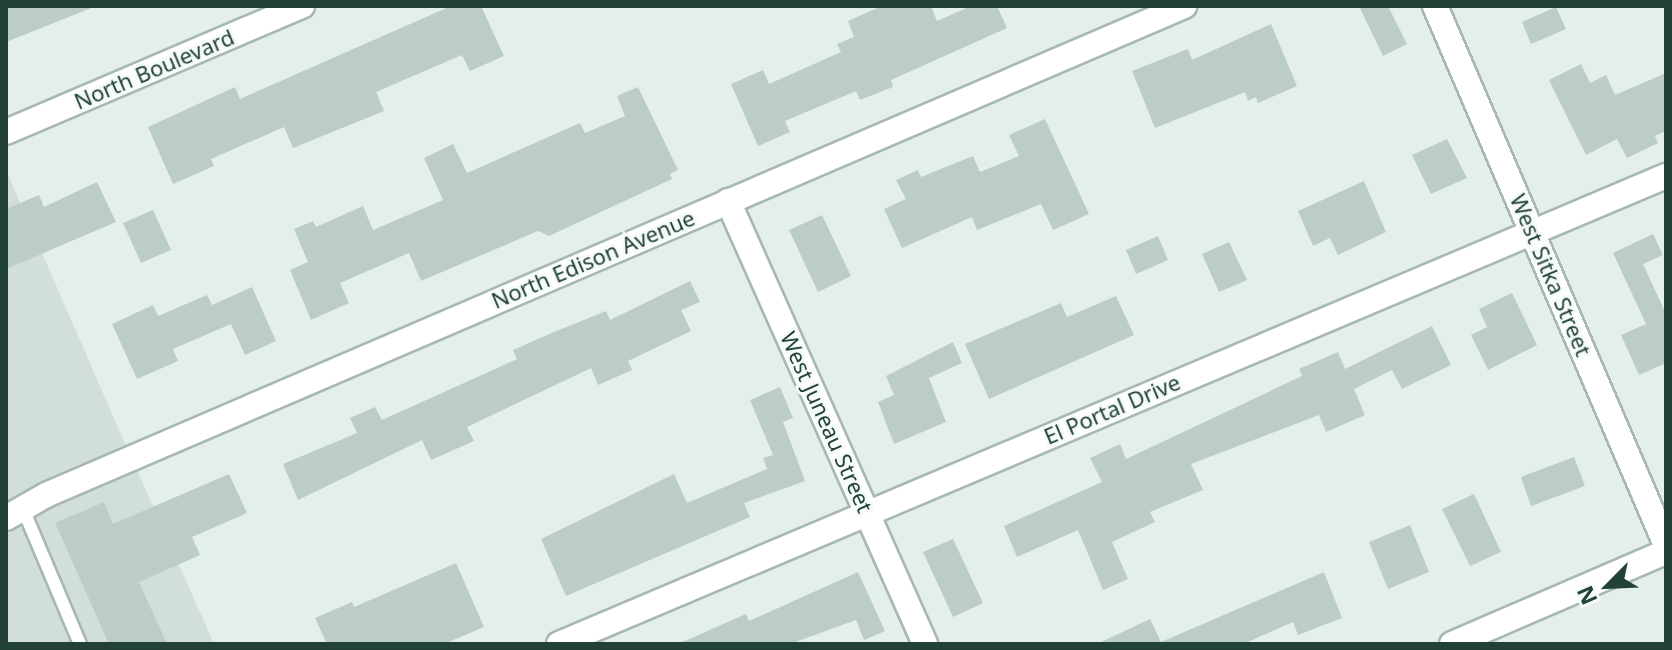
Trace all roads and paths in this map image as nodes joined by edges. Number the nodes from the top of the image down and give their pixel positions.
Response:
1 (302, 6) edge
2 (1184, 6) edge
3 (1435, 6) edge
4 (6, 132) edge
5 (1666, 176) edge
6 (728, 201) junction
7 (1532, 231) junction
8 (14, 513) edge
9 (867, 513) junction
10 (1666, 545) edge
11 (1666, 552) edge
12 (80, 644) edge
13 (559, 644) edge
14 (925, 644) edge
15 (1452, 644) edge

1 - 4 street, North Boulevard
2 - 6 street, North Edison Avenue
3 - 7 street, West Sitka Street
5 - 7 street, El Portal Drive
6 - 8 street, North Edison Avenue
6 - 9 street, West Juneau Street
7 - 9 street, El Portal Drive
7 - 10 street, West Sitka Street
8 - 12 lane
9 - 13 street, El Portal Drive
9 - 14 street, West Juneau Street
11 - 15 street

